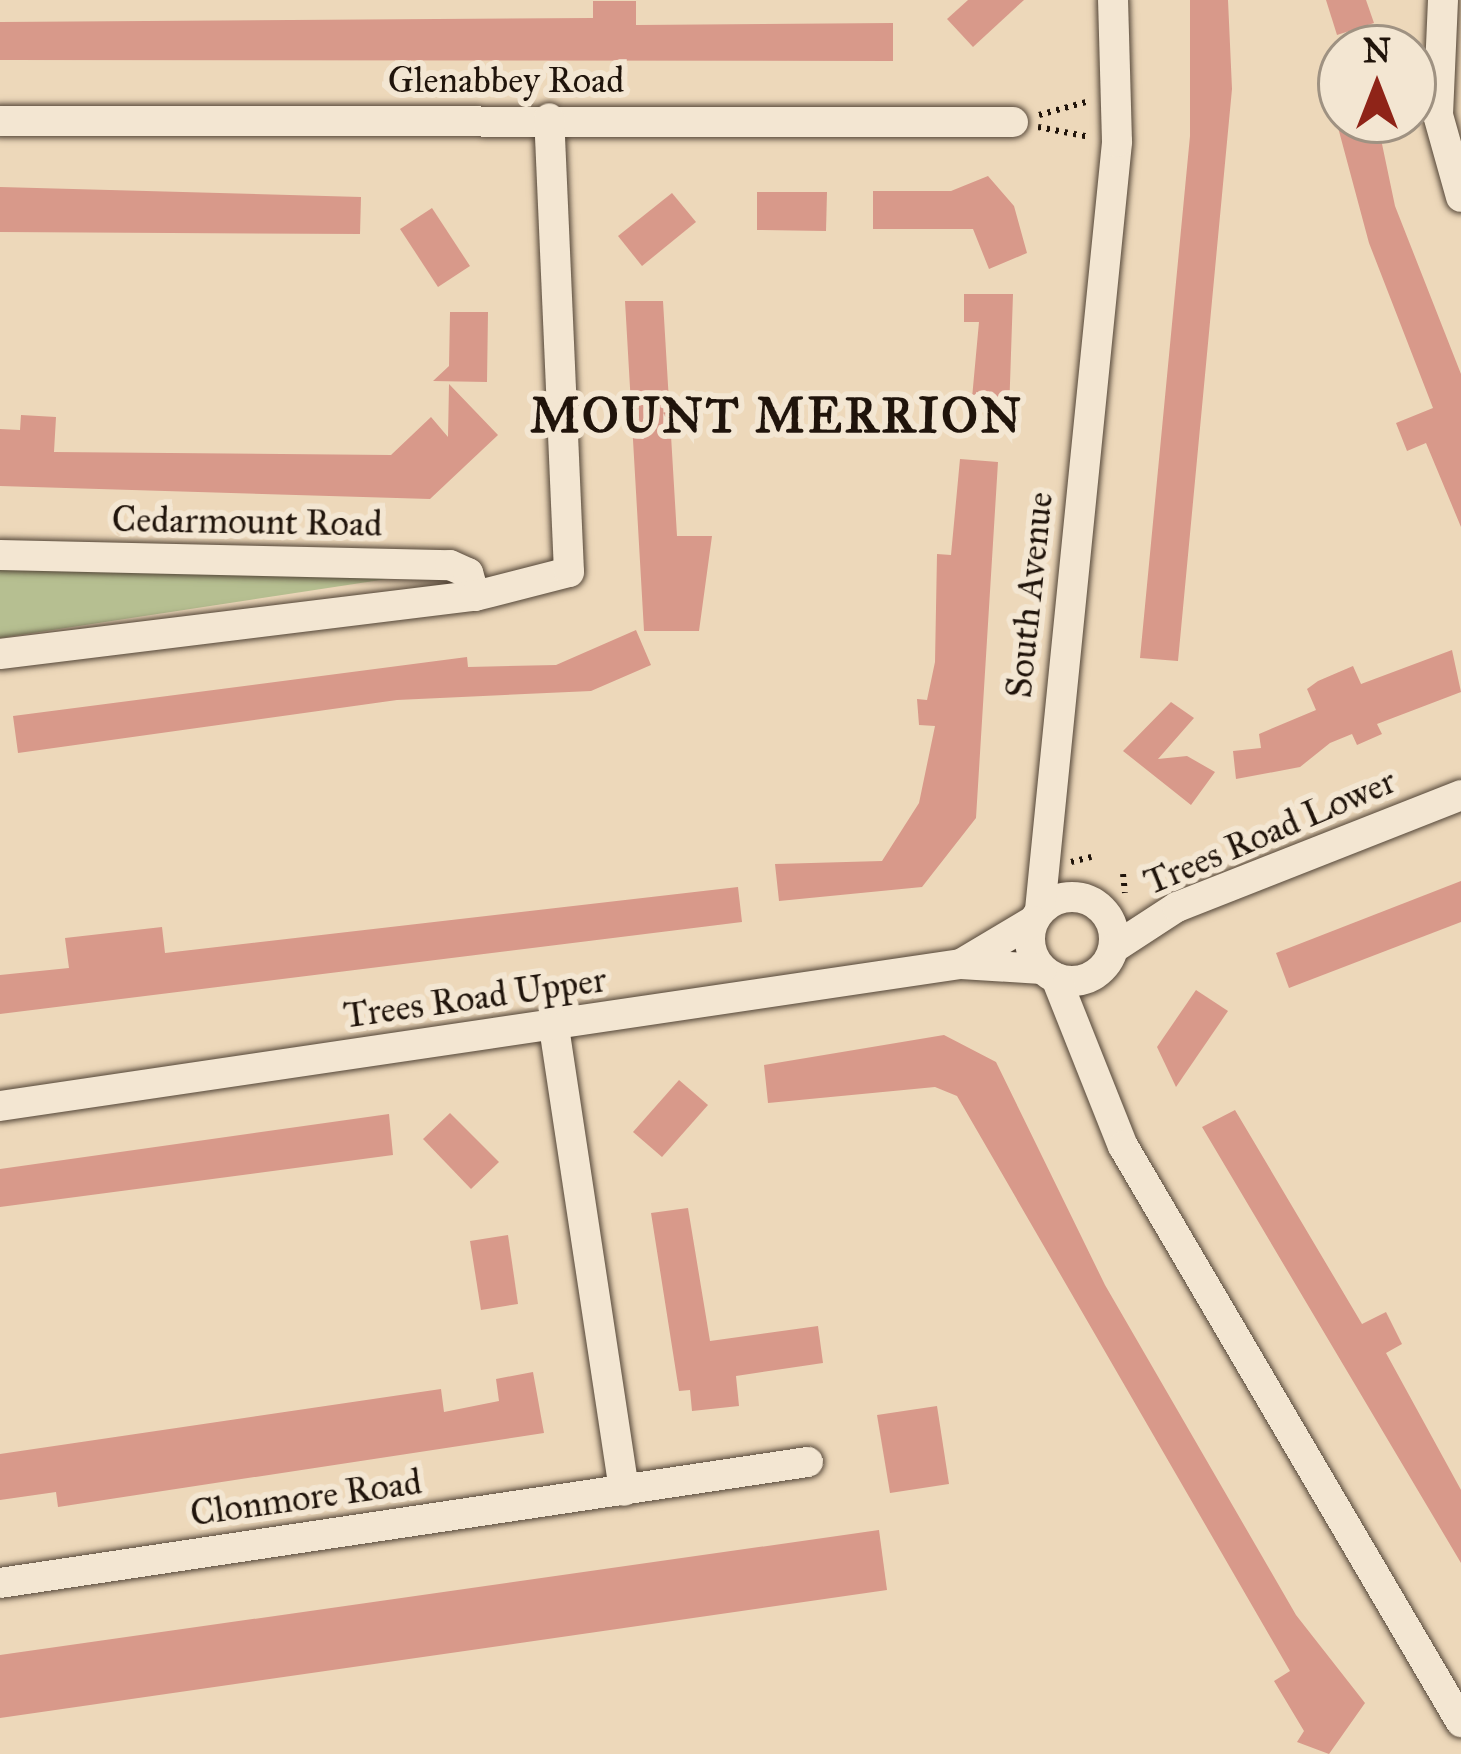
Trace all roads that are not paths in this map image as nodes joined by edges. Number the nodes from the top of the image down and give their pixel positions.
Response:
1 (1113, 0) edge
2 (1443, 0) edge
3 (549, 118) junction
4 (0, 121) edge
5 (1013, 122) road end
6 (1461, 196) edge
7 (0, 556) edge
8 (475, 596) junction
9 (0, 654) edge
10 (1461, 795) edge
11 (1048, 840) junction
12 (1102, 899) junction
13 (1177, 907) junction
14 (1037, 916) junction
15 (1114, 948) junction
16 (961, 964) junction
17 (1049, 974) junction
18 (1089, 978) junction
19 (554, 1028) junction
20 (1084, 1061) junction
21 (0, 1106) edge
22 (808, 1462) dead end
23 (624, 1491) junction
24 (0, 1583) edge
25 (1461, 1722) edge

1 - 11 street, South Avenue
2 - 6 street
3 - 4 street, Glenabbey Road
3 - 5 street, Glenabbey Road
3 - 8 street
7 - 8 street, Cedarmount Road
8 - 9 street
10 - 13 street, Trees Road Lower
11 - 12 street
11 - 14 street, South Avenue
12 - 13 street
12 - 14 street
12 - 15 street
13 - 15 street, Trees Road Lower
14 - 16 street
14 - 17 street, South Avenue
15 - 18 street, Trees Road Lower
16 - 17 street
16 - 19 street, Trees Road Upper
17 - 18 street
17 - 20 street
18 - 20 street
19 - 21 street, Trees Road Upper
19 - 23 street
20 - 25 street
22 - 23 street, Clonmore Road
23 - 24 street, Clonmore Road

